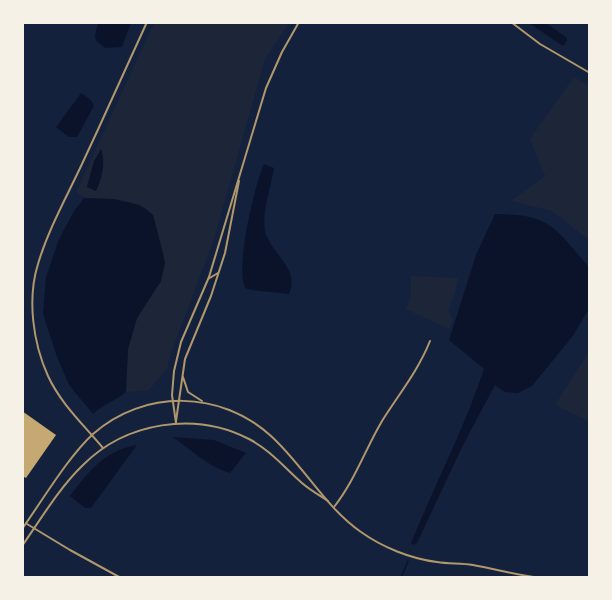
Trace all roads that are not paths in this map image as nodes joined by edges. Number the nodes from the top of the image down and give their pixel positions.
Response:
1 (147, 22) edge
2 (299, 22) edge
3 (511, 22) edge
4 (590, 72) edge
5 (240, 174) junction
6 (219, 273) junction
7 (208, 279) junction
8 (430, 341) dead end
9 (183, 377) junction
10 (173, 400) junction
11 (180, 400) junction
12 (205, 402) junction
13 (176, 423) junction
14 (92, 435) junction
15 (103, 448) junction
16 (331, 502) junction
17 (334, 507) junction
18 (26, 523) junction
19 (22, 529) edge
20 (35, 529) junction
21 (22, 546) edge
22 (120, 578) edge
23 (540, 578) edge

1 - 14 street
2 - 5 street
3 - 4 street
5 - 6 street
5 - 7 street
6 - 7 street
6 - 9 street
7 - 10 street
8 - 17 street
9 - 11 street
9 - 12 street
10 - 11 street
10 - 13 street
10 - 14 street
11 - 12 street
11 - 13 street
12 - 16 street
13 - 15 street
13 - 16 street
14 - 15 street
14 - 18 street
15 - 20 street
16 - 17 street
17 - 23 street
18 - 19 street
18 - 20 street
20 - 21 street
20 - 22 street

